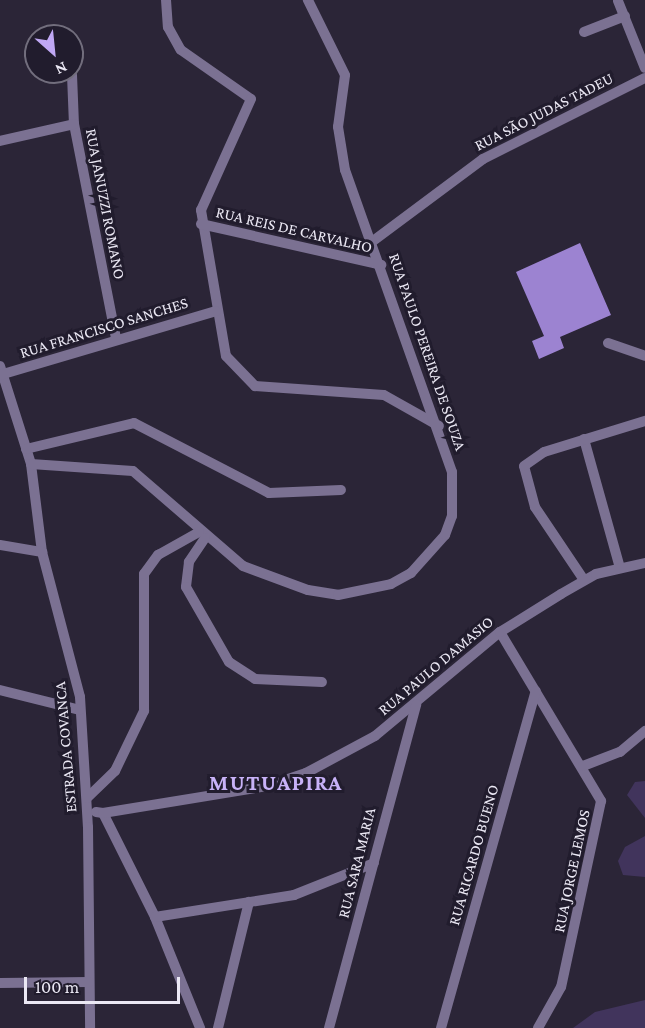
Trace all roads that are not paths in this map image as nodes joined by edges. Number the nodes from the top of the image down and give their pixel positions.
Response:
1 (166, 0) edge
2 (308, 0) edge
3 (618, 1) edge
4 (624, 14) junction
5 (584, 33) dead end
6 (645, 68) edge
7 (645, 78) edge
8 (72, 84) edge
9 (74, 124) junction
10 (0, 141) edge
11 (201, 224) junction
12 (373, 241) junction
13 (381, 264) junction
14 (216, 311) junction
15 (116, 338) junction
16 (608, 343) dead end
17 (645, 356) edge
18 (0, 372) edge
19 (645, 422) edge
20 (439, 427) junction
21 (584, 439) junction
22 (26, 449) junction
23 (31, 464) junction
24 (341, 490) dead end
25 (202, 535) junction
26 (0, 546) edge
27 (42, 552) junction
28 (645, 563) edge
29 (620, 568) junction
30 (584, 580) junction
31 (500, 632) junction
32 (322, 681) dead end
33 (0, 690) edge
34 (536, 691) junction
35 (416, 705) junction
36 (80, 710) junction
37 (645, 731) edge
38 (583, 766) junction
39 (87, 798) junction
40 (87, 810) junction
41 (103, 813) junction
42 (374, 863) junction
43 (249, 902) junction
44 (155, 917) junction
45 (90, 982) junction
46 (0, 984) edge
47 (90, 1028) edge
48 (200, 1028) edge
49 (218, 1028) edge
50 (329, 1028) edge
51 (441, 1028) edge
52 (538, 1028) edge

1 - 11 street
2 - 12 street, RUA PAULO PEREIRA DE SOUZA
3 - 4 street
4 - 5 street
4 - 6 street
7 - 12 street, RUA SÃO JUDAS TADEU
8 - 9 street, RUA JANUZZI ROMANO
9 - 10 street
9 - 15 street, RUA JANUZZI ROMANO
11 - 13 street, RUA REIS DE CARVALHO
11 - 14 street
12 - 13 street, RUA PAULO PEREIRA DE SOUZA
13 - 20 street, RUA PAULO PEREIRA DE SOUZA
14 - 15 street, RUA FRANCISCO SANCHES
14 - 20 street
15 - 18 street, RUA FRANCISCO SANCHES
16 - 17 street
18 - 22 street, ESTRADA COVANCA
19 - 21 street
20 - 25 street, RUA PAULO PEREIRA DE SOUZA
21 - 29 street
21 - 30 street
22 - 23 street, ESTRADA COVANCA
22 - 24 street
23 - 25 street, RUA PAULO PEREIRA DE SOUZA
23 - 27 street, ESTRADA COVANCA
25 - 32 street
25 - 39 street
26 - 27 street
27 - 36 street, ESTRADA COVANCA
28 - 29 street, RUA PAULO DAMASIO
29 - 30 street, RUA PAULO DAMASIO
30 - 31 street, RUA PAULO DAMASIO
31 - 34 street, RUA JORGE LEMOS
31 - 35 street, RUA PAULO DAMASIO
33 - 36 street
34 - 38 street, RUA JORGE LEMOS
34 - 51 street, RUA RICARDO BUENO
35 - 41 street, RUA PAULO DAMASIO
35 - 42 street, RUA SARA MARIA
36 - 39 street, ESTRADA COVANCA
37 - 38 street
38 - 52 street, RUA JORGE LEMOS
39 - 40 street, ESTRADA COVANCA
40 - 41 street, RUA PAULO DAMASIO
40 - 45 street, ESTRADA COVANCA
41 - 44 street
42 - 43 street
42 - 50 street, RUA SARA MARIA
43 - 44 street
43 - 49 street
44 - 48 street
45 - 46 street
45 - 47 street, ESTRADA COVANCA

